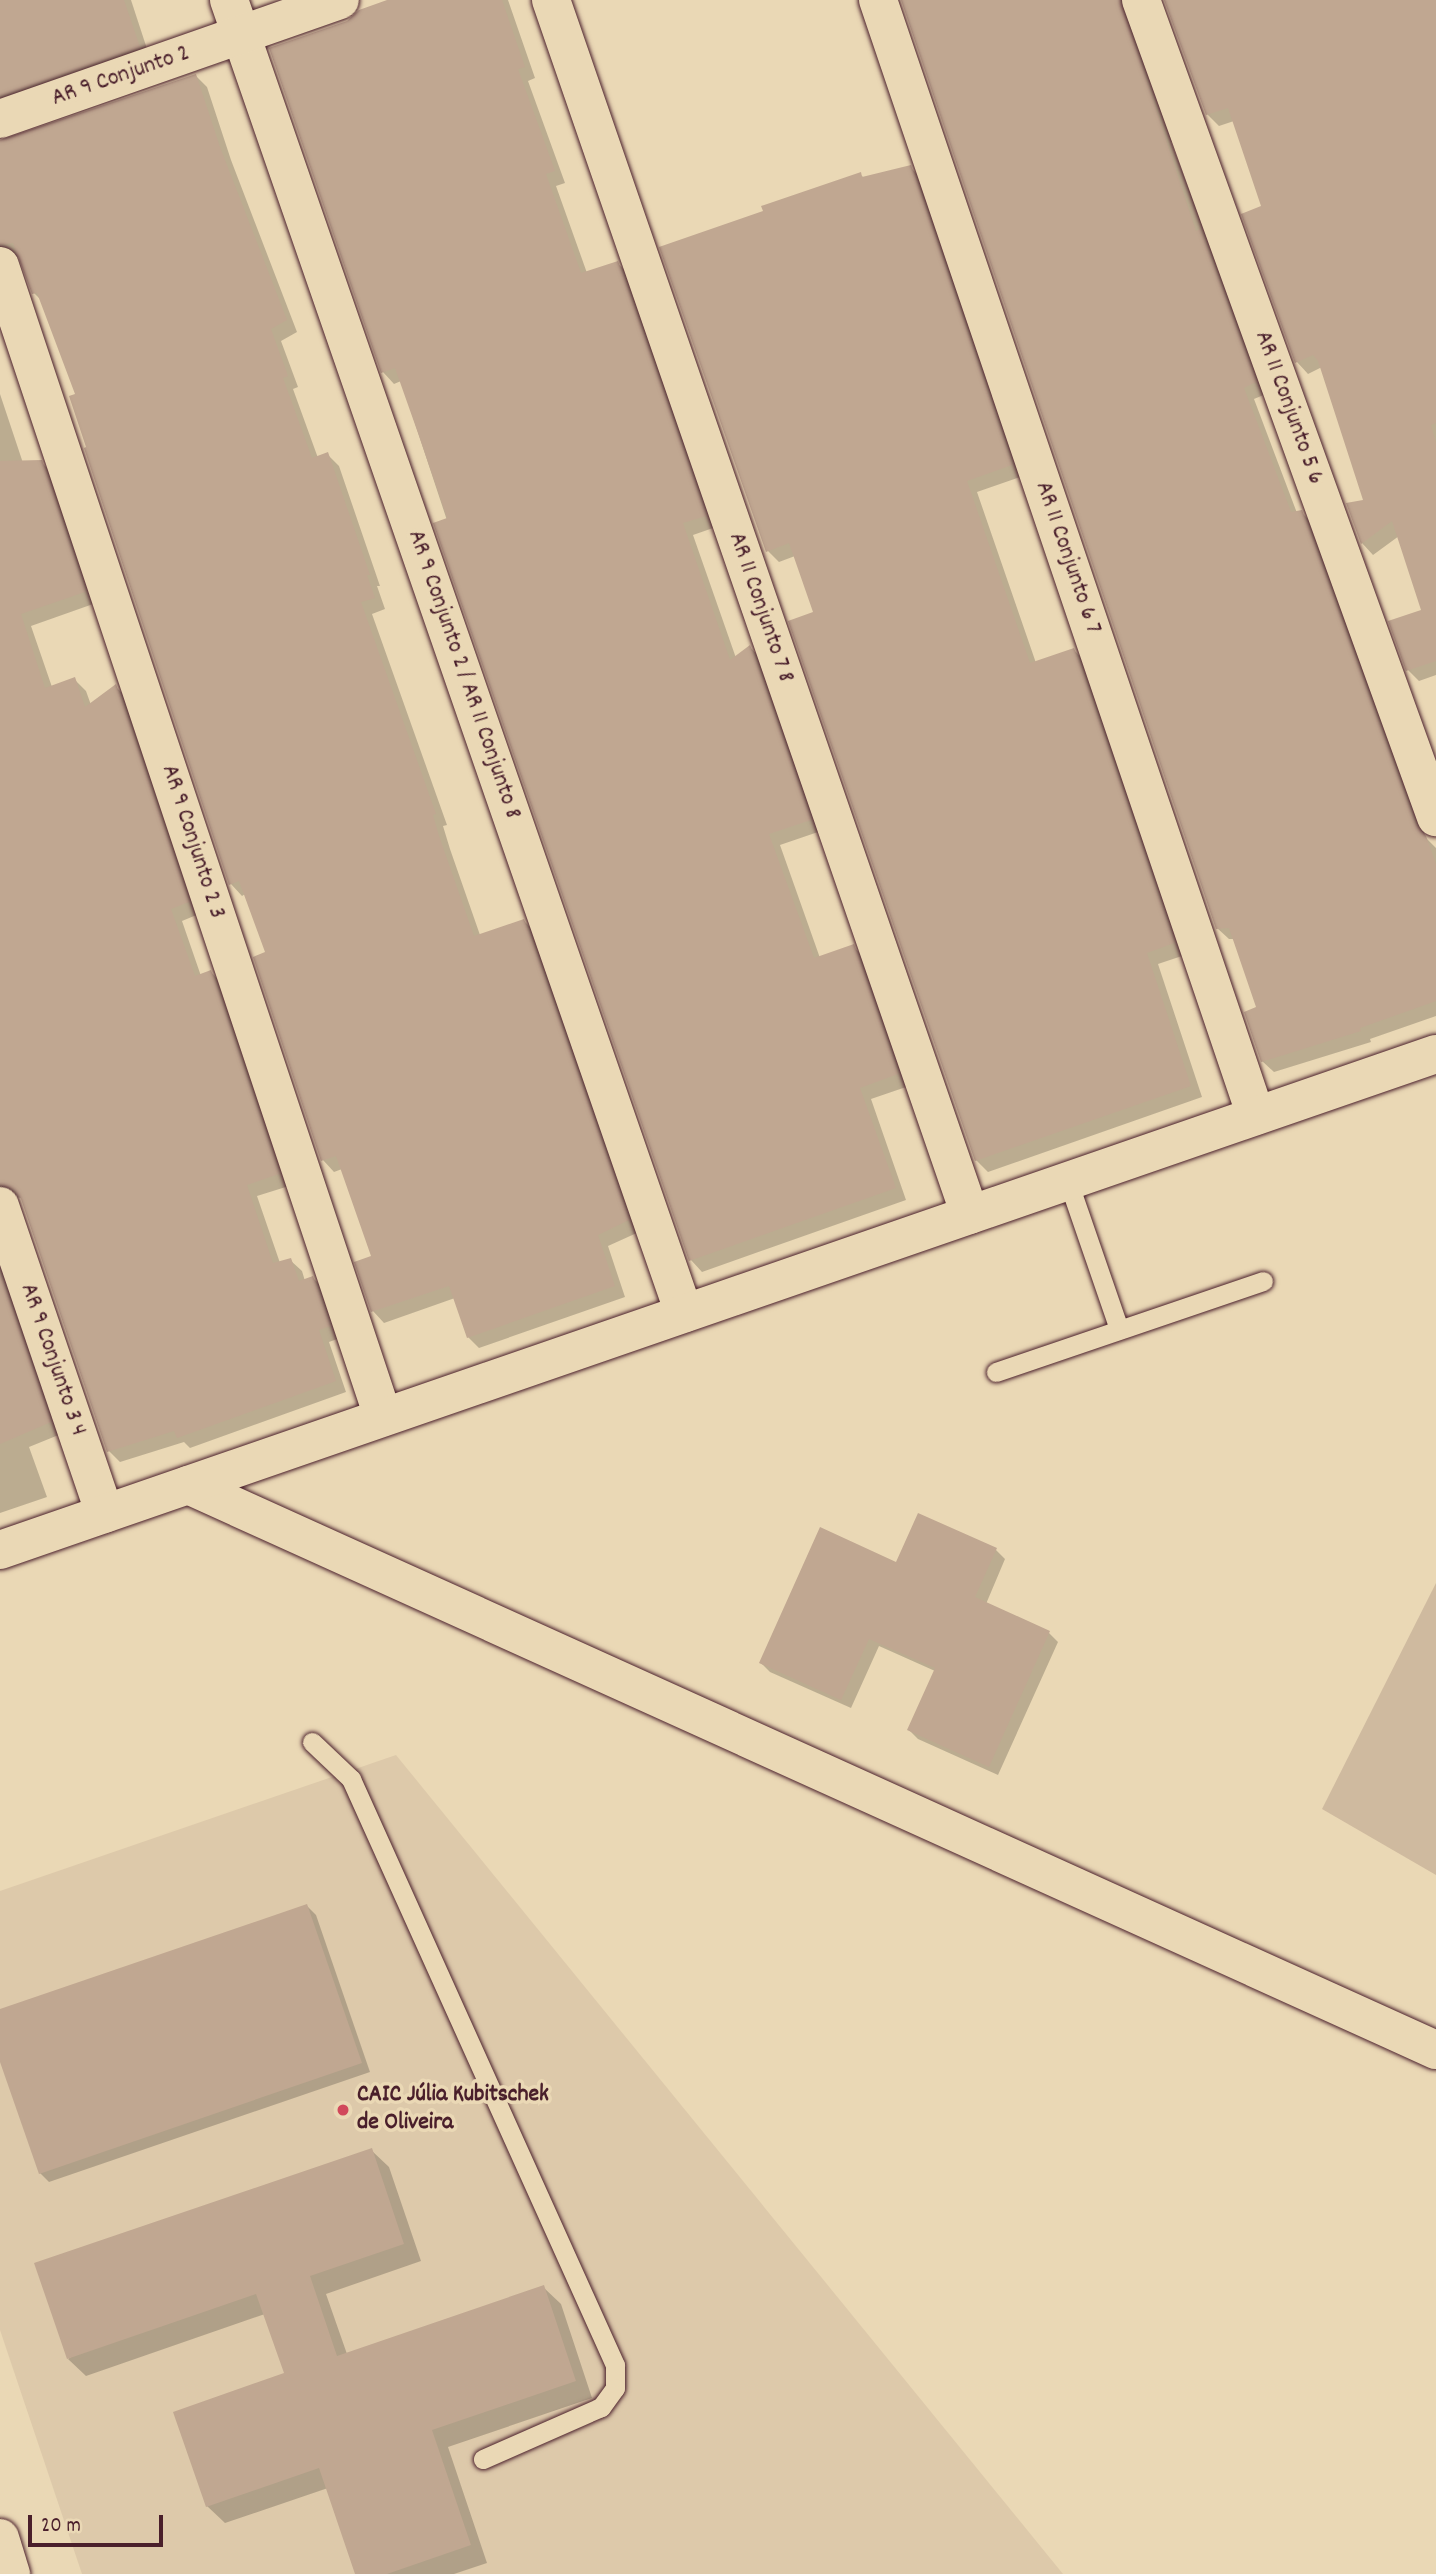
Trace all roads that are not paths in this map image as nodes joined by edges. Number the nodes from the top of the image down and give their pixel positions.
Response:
1 (229, 0) edge
2 (341, 0) edge
3 (551, 0) edge
4 (878, 0) edge
5 (1141, 0) edge
6 (241, 36) junction
7 (0, 119) edge
8 (0, 266) edge
9 (1436, 817) edge
10 (1436, 1054) edge
11 (1256, 1116) junction
12 (1068, 1181) junction
13 (0, 1206) edge
14 (970, 1215) junction
15 (1263, 1281) dead end
16 (684, 1313) junction
17 (1118, 1329) junction
18 (996, 1372) dead end
19 (383, 1417) junction
20 (188, 1485) junction
21 (104, 1514) junction
22 (0, 1550) edge
23 (312, 1742) dead end
24 (1436, 2050) edge
25 (483, 2459) dead end
26 (0, 2538) edge
27 (11, 2574) edge

1 - 6 street, AR 9 Conjunto 2 / AR 11 Conjunto 8
2 - 6 street, AR 9 Conjunto 2
3 - 14 street, AR 11 Conjunto 7 8
4 - 11 street, AR 11 Conjunto 6 7
5 - 9 street, AR 11 Conjunto 5 6
6 - 7 street, AR 9 Conjunto 2
6 - 16 street, AR 9 Conjunto 2 / AR 11 Conjunto 8
8 - 19 street, AR 9 Conjunto 2 3
10 - 11 street
11 - 12 street
12 - 14 street
12 - 17 lane
13 - 21 street, AR 9 Conjunto 3 4
14 - 16 street
15 - 17 lane
16 - 19 street
17 - 18 lane
19 - 20 street
20 - 21 street
20 - 24 street
21 - 22 street
23 - 25 lane
26 - 27 street

